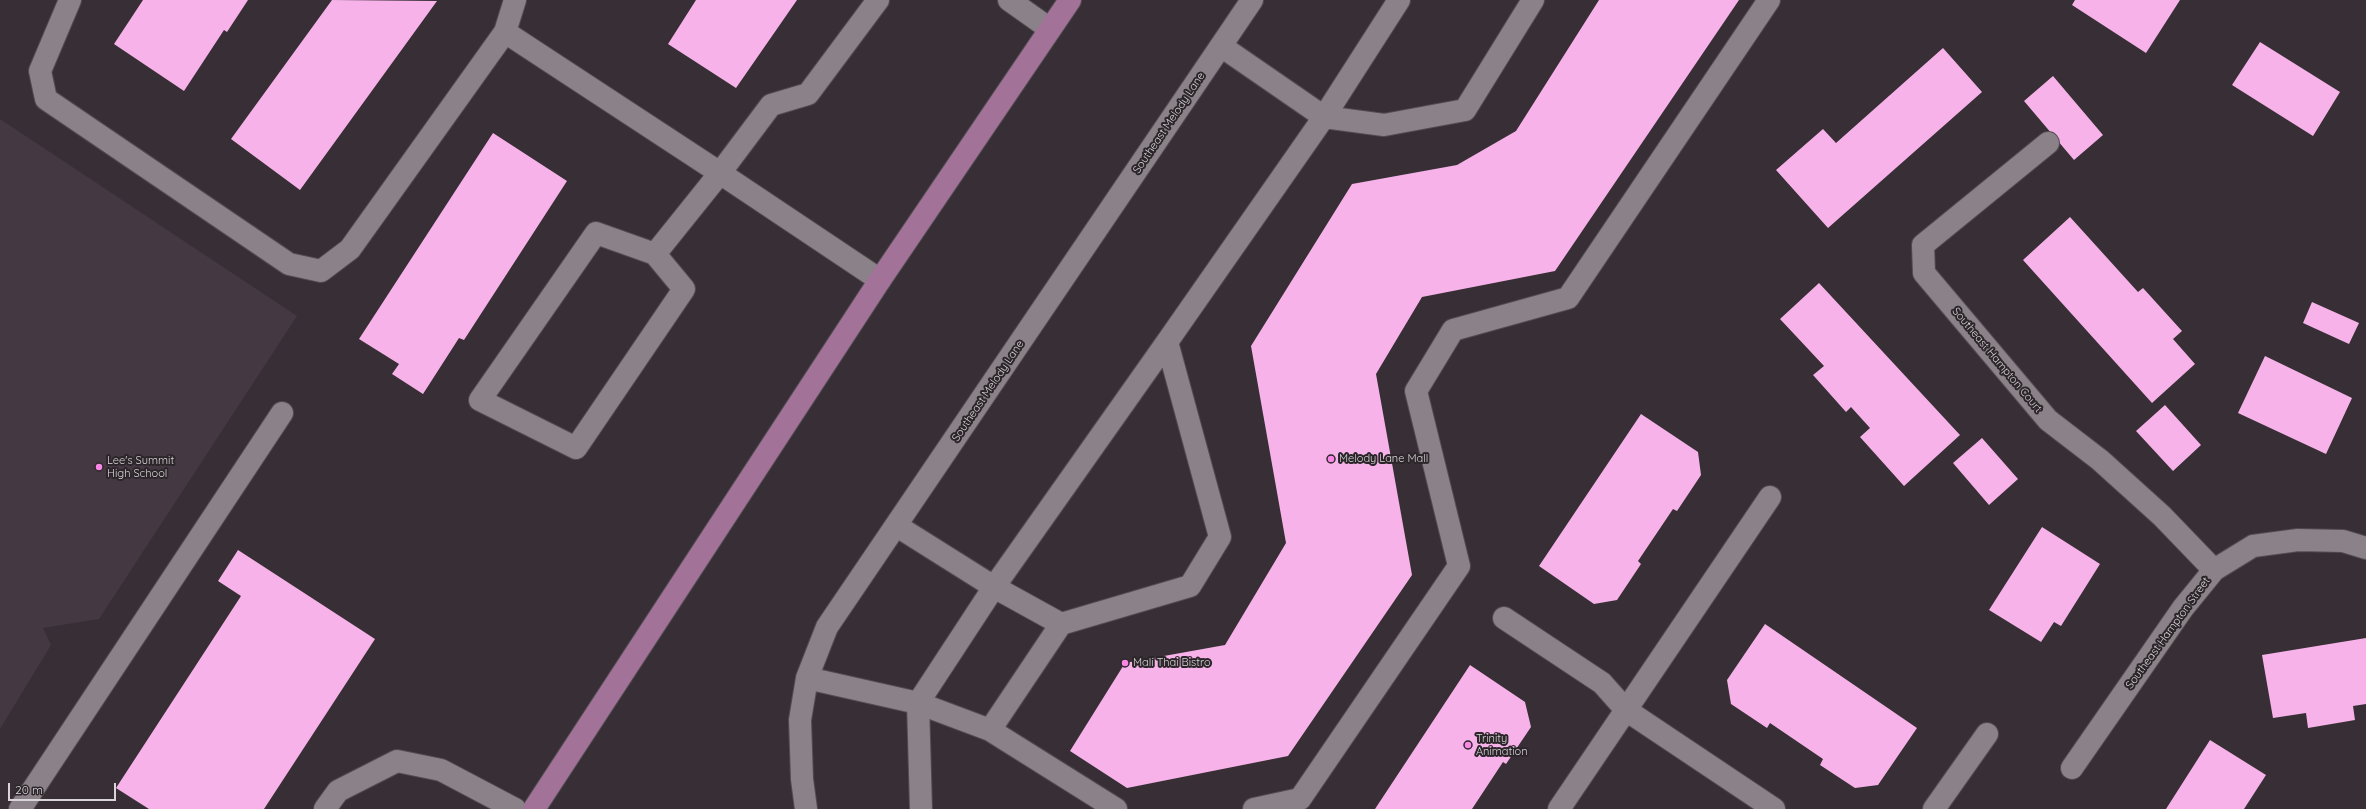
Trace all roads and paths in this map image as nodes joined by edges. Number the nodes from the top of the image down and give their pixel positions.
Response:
1 (70, 0) edge
2 (515, 0) edge
3 (878, 0) edge
4 (1009, 0) edge
5 (1070, 0) edge
6 (1252, 0) edge
7 (1399, 0) edge
8 (1533, 0) edge
9 (1769, 0) edge
10 (1050, 29) junction
11 (505, 32) junction
12 (1221, 46) junction
13 (1324, 117) junction
14 (2048, 143) dead end
15 (720, 173) junction
16 (655, 254) junction
17 (880, 280) junction
18 (1168, 342) junction
19 (282, 413) dead end
20 (1770, 497) dead end
21 (897, 526) junction
22 (2366, 548) edge
23 (2214, 570) junction
24 (994, 586) junction
25 (1504, 618) dead end
26 (1061, 624) junction
27 (807, 678) junction
28 (918, 702) junction
29 (1626, 710) junction
30 (990, 730) junction
31 (1987, 734) dead end
32 (2072, 768) dead end
33 (20, 809) edge
34 (325, 809) edge
35 (515, 809) edge
36 (534, 809) edge
37 (806, 809) edge
38 (921, 809) edge
39 (1116, 809) edge
40 (1254, 809) edge
41 (1559, 809) edge
42 (1774, 809) edge
43 (1934, 809) edge

1 - 11 street
2 - 11 street
3 - 15 street
4 - 10 street
5 - 10 main road
6 - 12 street, Southeast Melody Lane
7 - 13 street
8 - 13 street
9 - 40 street
10 - 17 main road
11 - 15 street
12 - 13 street
12 - 21 street, Southeast Melody Lane
13 - 18 street
14 - 23 street, Southeast Hampton Court
15 - 16 street
15 - 17 street
16 - 16 street
17 - 36 main road
18 - 24 street
18 - 26 street
19 - 33 street
20 - 29 street
21 - 24 street
21 - 27 street, Southeast Melody Lane
22 - 23 street, Southeast Hampton Street
23 - 32 street, Southeast Hampton Street
24 - 26 street
24 - 28 street
25 - 29 street
26 - 30 street
27 - 28 street
27 - 37 street, Southeast Melody Lane
28 - 30 street
28 - 38 street
29 - 41 street
29 - 42 street
30 - 39 street
31 - 43 street
34 - 35 street

